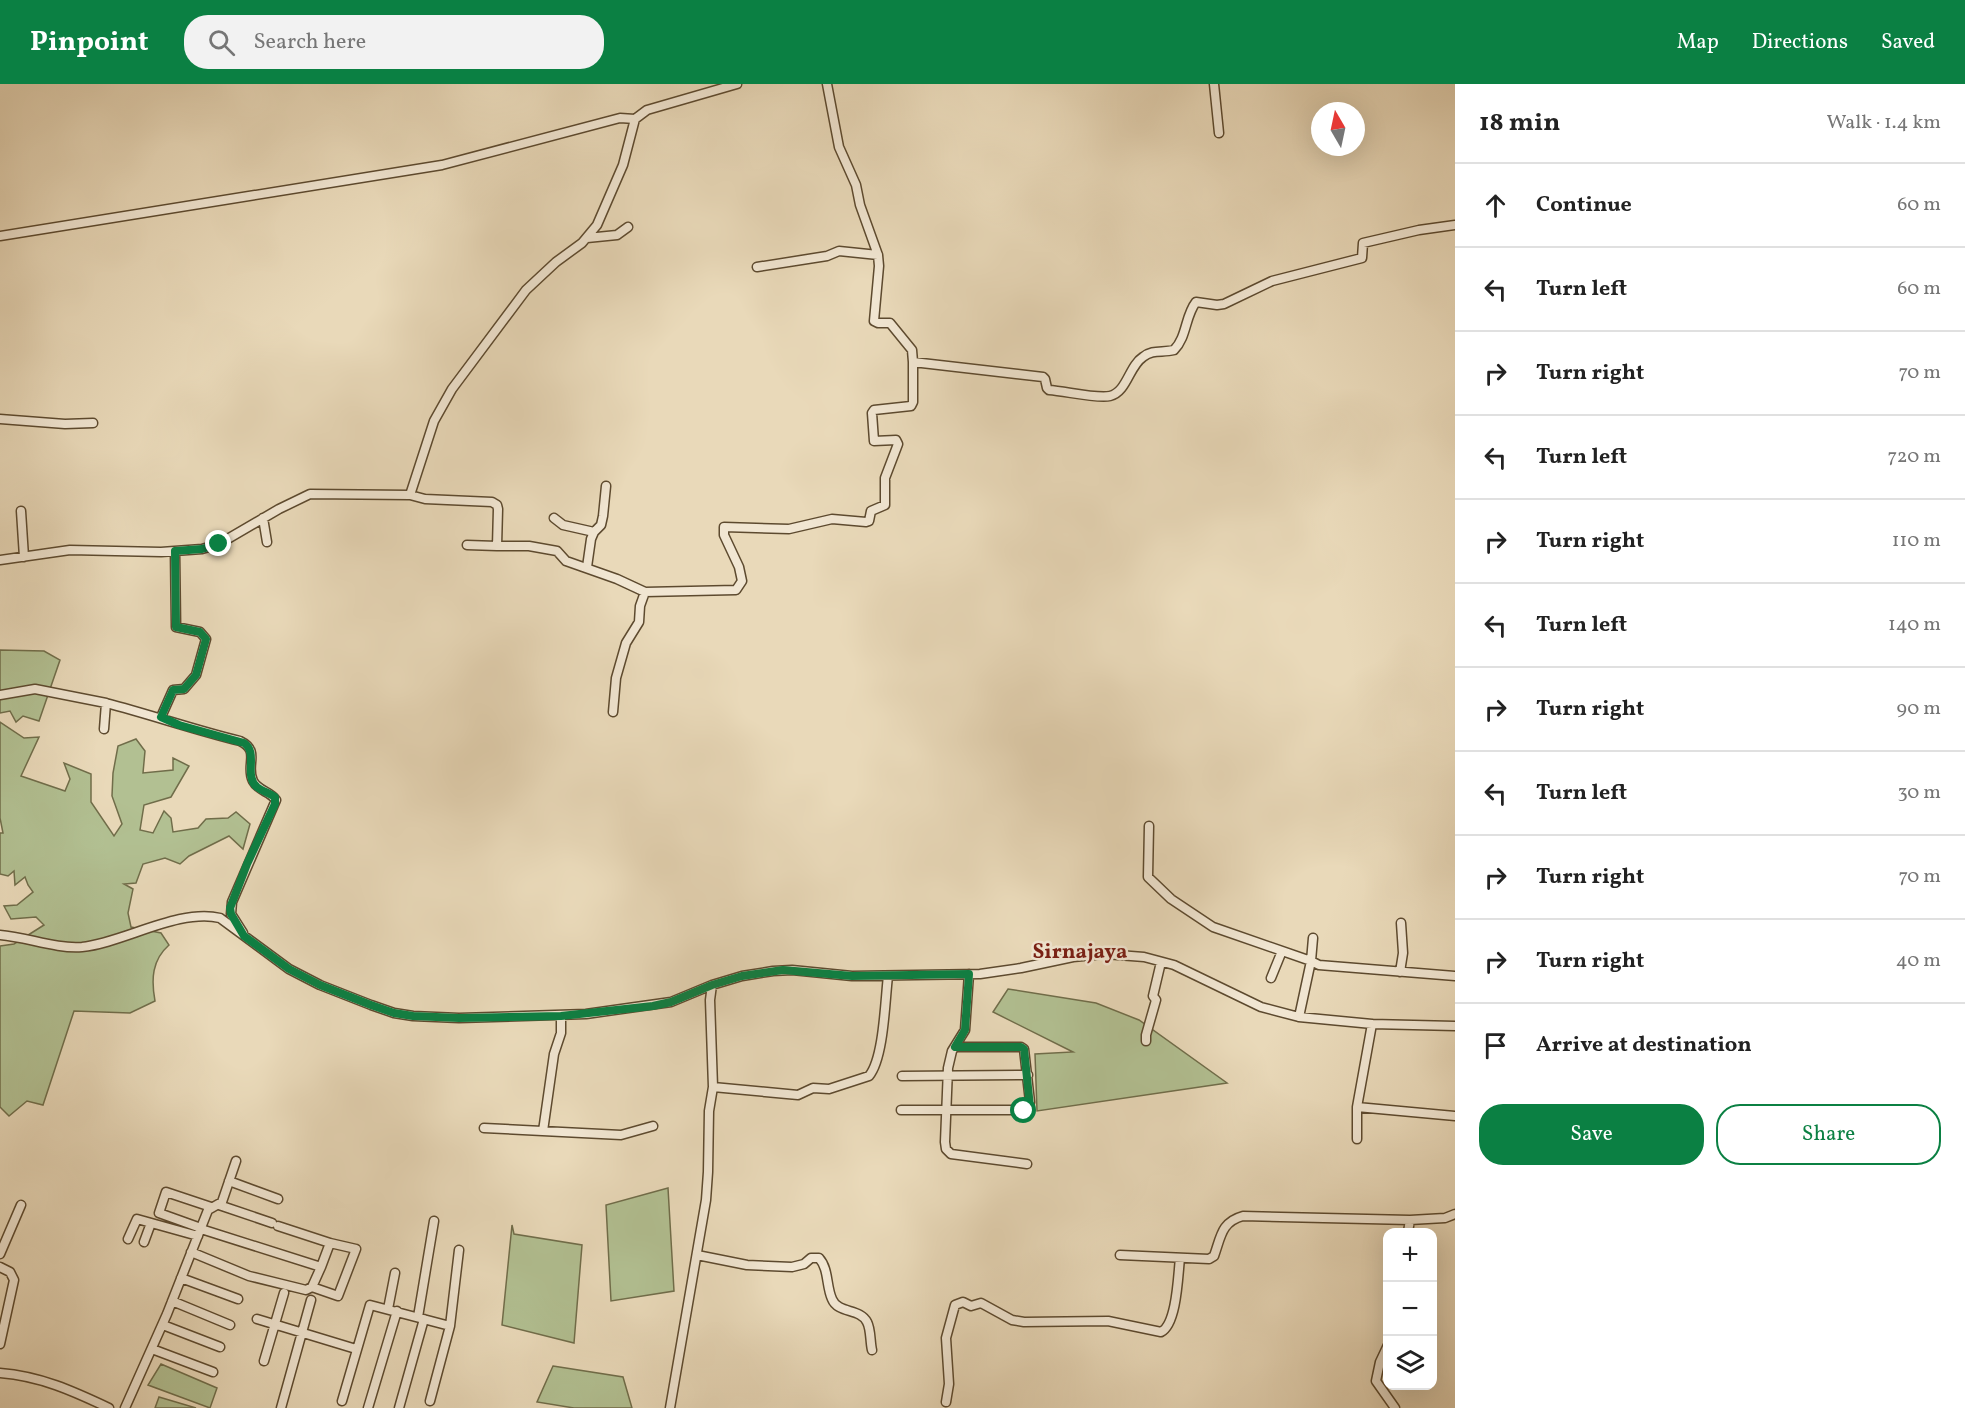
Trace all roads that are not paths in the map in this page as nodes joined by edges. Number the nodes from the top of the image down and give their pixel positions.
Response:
1 (737, 84) edge
2 (827, 84) edge
3 (1214, 84) edge
4 (635, 118) junction
5 (1219, 133) dead end
6 (1455, 225) edge
7 (628, 227) dead end
8 (0, 236) edge
9 (587, 238) junction
10 (878, 255) junction
11 (757, 267) dead end
12 (913, 362) junction
13 (0, 420) edge
14 (93, 423) dead end
15 (606, 486) dead end
16 (410, 495) junction
17 (21, 511) dead end
18 (263, 518) junction
19 (554, 518) dead end
20 (594, 532) junction
21 (267, 542) dead end
22 (467, 545) dead end
23 (497, 546) junction
24 (175, 551) junction
25 (24, 557) junction
26 (0, 560) edge
27 (587, 567) junction
28 (645, 592) junction
29 (0, 695) edge
30 (106, 703) junction
31 (613, 712) dead end
32 (161, 717) junction
33 (104, 729) dead end
34 (1149, 826) dead end
35 (1401, 923) dead end
36 (0, 935) edge
37 (244, 936) junction
38 (1313, 938) dead end
39 (1282, 951) junction
40 (1161, 962) junction
41 (1311, 962) junction
42 (1400, 972) junction
43 (969, 974) junction
44 (888, 976) junction
45 (1455, 976) edge
46 (1271, 978) dead end
47 (712, 985) junction
48 (561, 1016) junction
49 (1299, 1017) junction
50 (1372, 1024) junction
51 (1455, 1026) edge
52 (1146, 1041) dead end
53 (955, 1047) junction
54 (947, 1075) junction
55 (1028, 1075) junction
56 (902, 1076) dead end
57 (712, 1087) junction
58 (1357, 1107) junction
59 (946, 1109) junction
60 (902, 1110) dead end
61 (1455, 1116) edge
62 (653, 1126) dead end
63 (484, 1128) dead end
64 (543, 1131) junction
65 (1357, 1139) dead end
66 (236, 1161) dead end
67 (1027, 1164) dead end
68 (229, 1181) junction
69 (278, 1199) dead end
70 (21, 1205) dead end
71 (215, 1206) junction
72 (1455, 1214) edge
73 (1410, 1220) junction
74 (434, 1221) dead end
75 (151, 1223) junction
76 (1409, 1228) edge
77 (199, 1231) junction
78 (128, 1239) dead end
79 (144, 1242) dead end
80 (330, 1243) junction
81 (459, 1250) dead end
82 (191, 1252) junction
83 (0, 1254) edge
84 (697, 1254) junction
85 (1120, 1255) dead end
86 (1180, 1258) junction
87 (0, 1267) edge
88 (321, 1267) junction
89 (396, 1273) dead end
90 (181, 1278) junction
91 (312, 1287) junction
92 (284, 1293) dead end
93 (238, 1299) dead end
94 (311, 1300) dead end
95 (172, 1301) junction
96 (392, 1310) junction
97 (421, 1318) junction
98 (257, 1319) dead end
99 (163, 1325) junction
100 (230, 1325) dead end
101 (275, 1325) junction
102 (450, 1326) junction
103 (302, 1334) junction
104 (0, 1344) edge
105 (220, 1347) dead end
106 (152, 1349) junction
107 (356, 1349) junction
108 (872, 1350) dead end
109 (1383, 1356) edge
110 (264, 1361) dead end
111 (213, 1372) dead end
112 (0, 1373) edge
113 (342, 1401) dead end
114 (430, 1401) dead end
115 (946, 1402) dead end
116 (109, 1408) edge
117 (125, 1408) edge
118 (281, 1408) edge
119 (368, 1408) edge
120 (399, 1408) edge
121 (670, 1408) edge
122 (1395, 1408) edge

1 - 4 street
2 - 10 street
3 - 5 street
4 - 8 street
4 - 9 street
6 - 12 street
7 - 9 street
9 - 16 street
10 - 11 street
10 - 12 street
12 - 28 street
13 - 14 street
15 - 20 street
16 - 18 street
16 - 23 street
17 - 25 street
18 - 21 street
18 - 24 street
19 - 20 street
20 - 27 street
22 - 23 street
23 - 27 street
24 - 25 street
24 - 32 street
25 - 26 street
27 - 28 street
28 - 31 street
29 - 30 street
30 - 32 street
30 - 33 street
32 - 37 street
34 - 39 street
35 - 42 street
36 - 37 street
37 - 48 street
38 - 41 street
39 - 41 street
39 - 46 street
40 - 43 street
40 - 49 street
40 - 52 street
41 - 42 street
41 - 49 street
42 - 45 street
43 - 44 street
43 - 53 street
44 - 47 street
44 - 57 street
47 - 48 street
47 - 57 street
48 - 64 street
49 - 50 street
50 - 51 street
50 - 58 street
53 - 54 street
53 - 55 street
54 - 55 street
54 - 56 street
54 - 59 street
55 - 59 street
57 - 84 street
58 - 61 street
58 - 65 street
59 - 60 street
59 - 67 street
62 - 64 street
63 - 64 street
66 - 68 street
68 - 69 street
68 - 71 street
70 - 83 street
71 - 77 street
71 - 77 street
71 - 80 street
72 - 73 street
73 - 76 street
73 - 86 street
74 - 97 street
75 - 77 street
75 - 78 street
75 - 79 street
77 - 82 street
77 - 88 street
80 - 88 street
80 - 91 street
81 - 102 street
82 - 90 street
82 - 91 street
84 - 108 street
84 - 121 street
85 - 86 street
86 - 115 street
87 - 104 street
88 - 91 street
89 - 96 street
90 - 93 street
90 - 95 street
92 - 101 street
94 - 103 street
95 - 99 street
95 - 100 street
96 - 97 street
96 - 107 street
96 - 119 street
97 - 102 street
97 - 120 street
98 - 101 street
99 - 105 street
99 - 106 street
101 - 103 street
101 - 110 street
102 - 114 street
103 - 107 street
103 - 118 street
106 - 111 street
106 - 117 street
107 - 113 street
109 - 122 street
112 - 116 street

